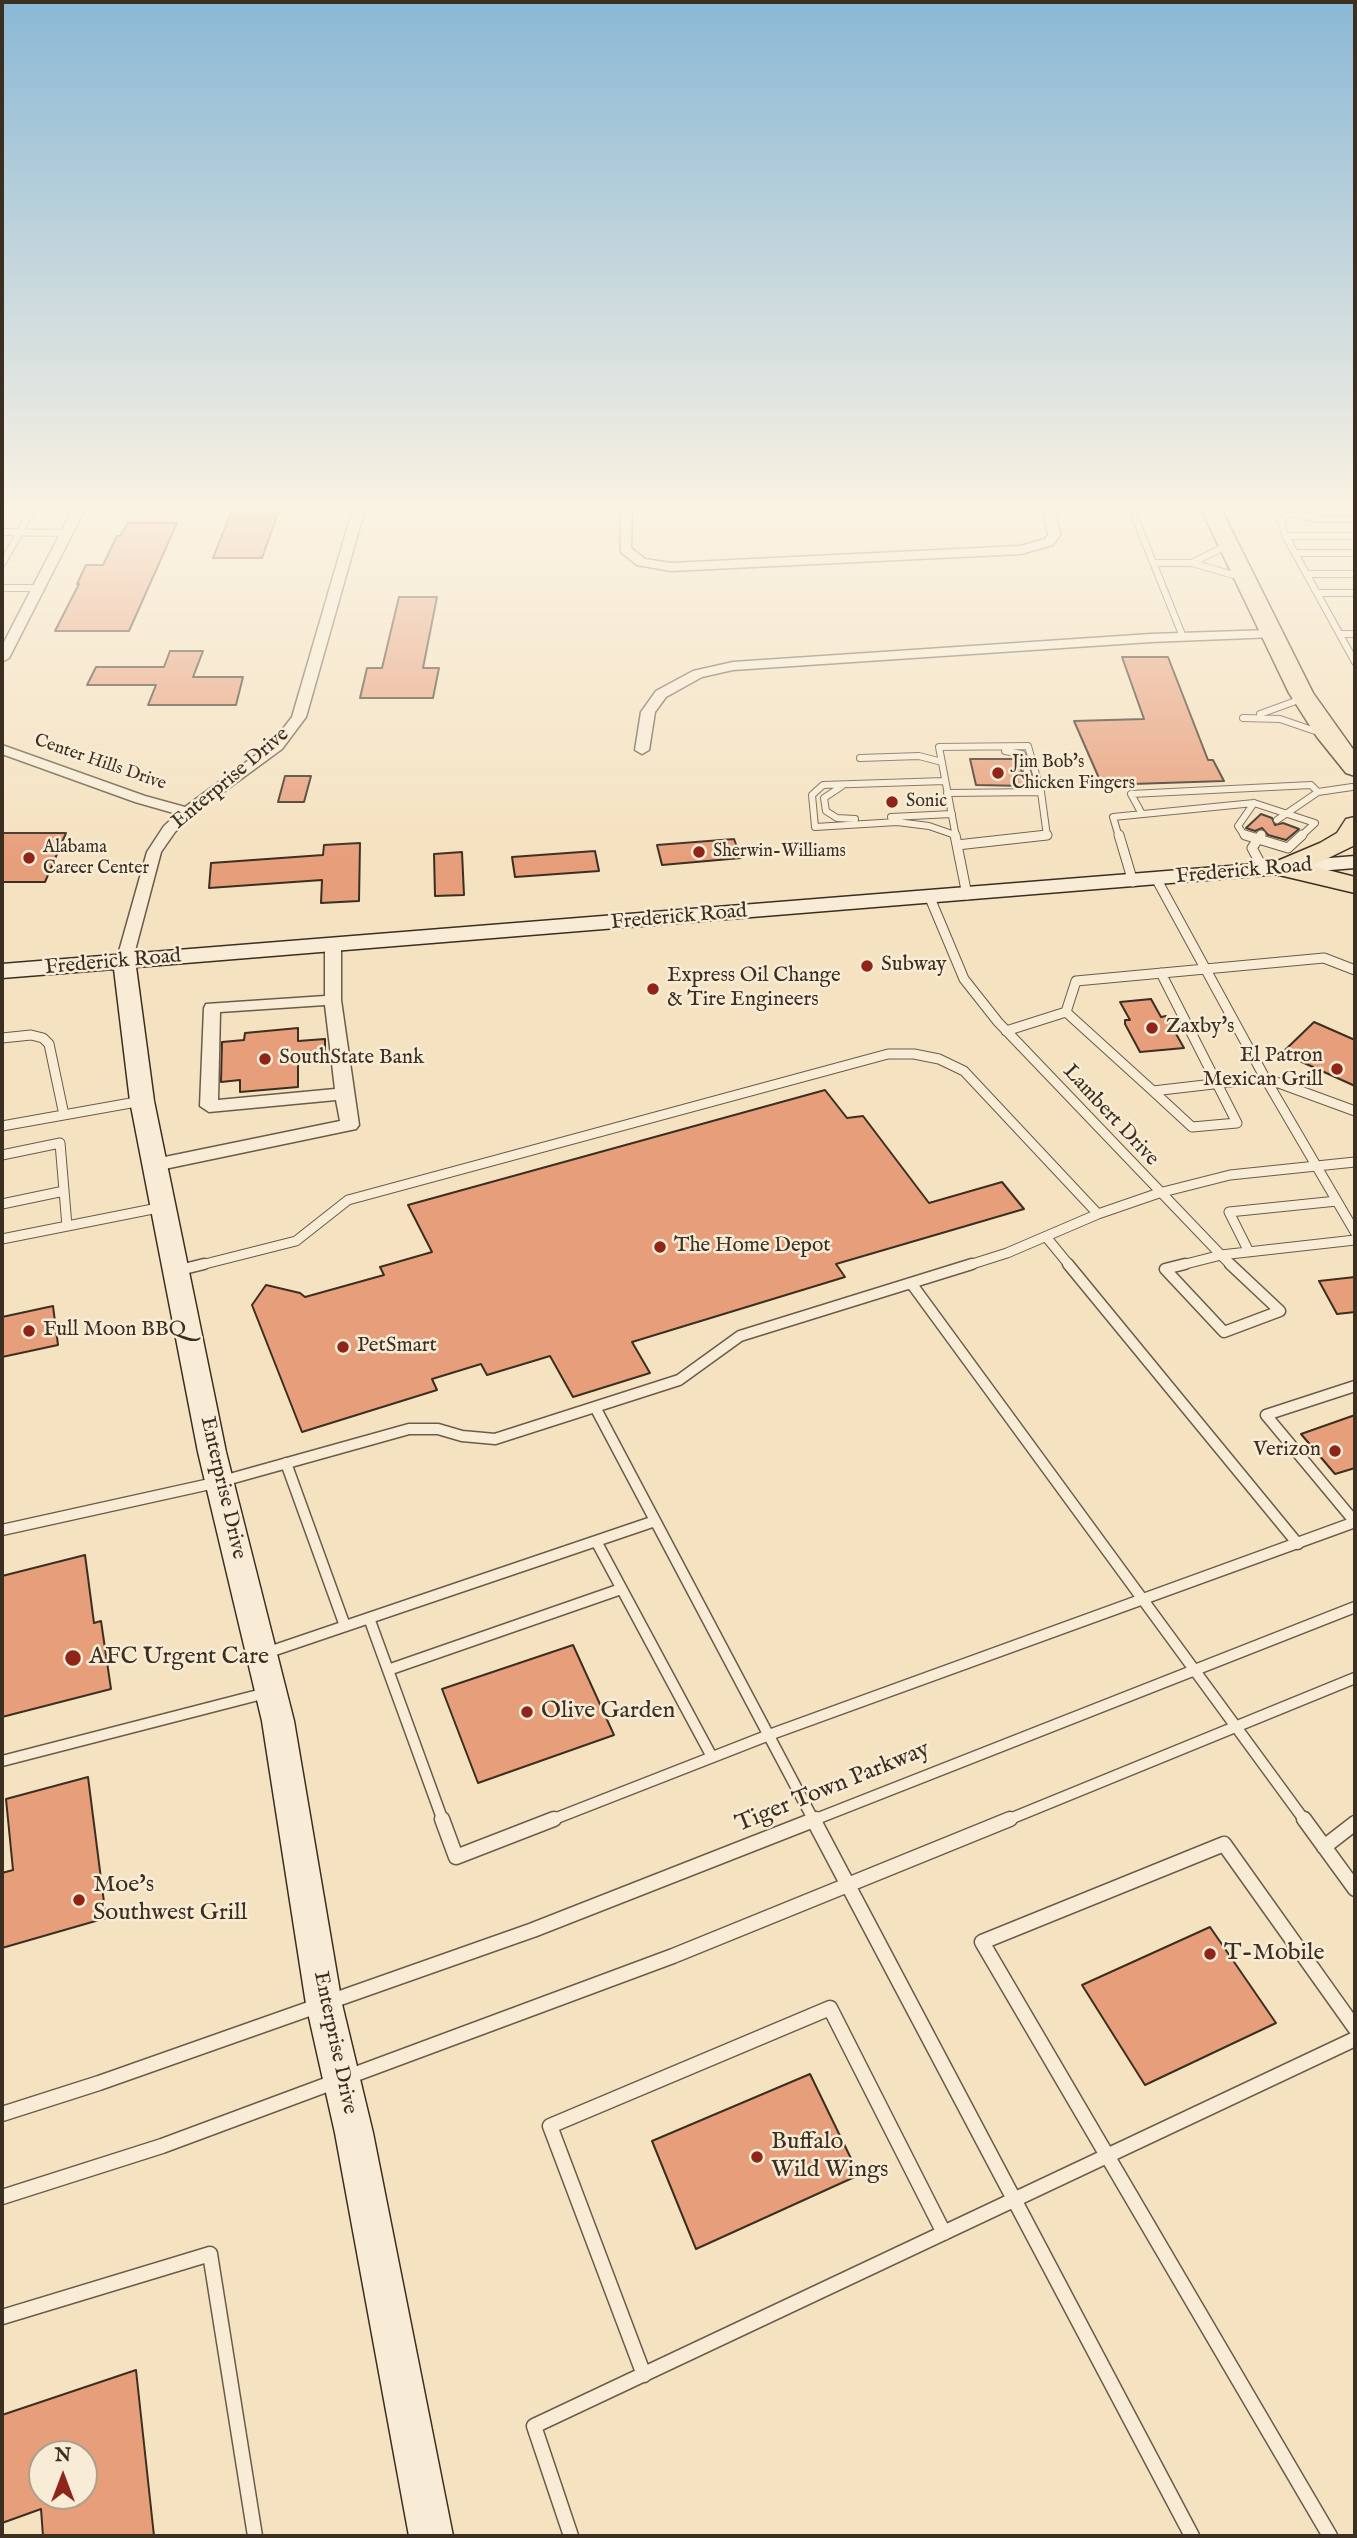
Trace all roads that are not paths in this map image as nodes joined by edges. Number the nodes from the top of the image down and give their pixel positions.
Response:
1 (20, 623) edge
2 (326, 623) edge
3 (1178, 623) edge
4 (1265, 623) edge
5 (1334, 623) edge
6 (1270, 634) junction
7 (1340, 634) junction
8 (1355, 634) edge
9 (1183, 637) junction
10 (1353, 654) edge
11 (2, 659) edge
12 (1355, 662) edge
13 (1304, 698) junction
14 (1329, 735) junction
15 (2, 749) edge
16 (642, 750) dead end
17 (860, 758) dead end
18 (942, 762) junction
19 (1354, 778) edge
20 (945, 782) junction
21 (846, 784) junction
22 (1041, 792) junction
23 (1318, 792) junction
24 (947, 793) junction
25 (1254, 803) junction
26 (187, 812) junction
27 (1284, 813) junction
28 (952, 814) junction
29 (1142, 814) junction
30 (1277, 820) dead end
31 (1355, 825) edge
32 (955, 835) junction
33 (1259, 837) junction
34 (957, 845) junction
35 (1355, 862) edge
36 (1275, 869) junction
37 (1157, 880) junction
38 (1133, 882) junction
39 (1355, 885) edge
40 (967, 895) junction
41 (930, 898) junction
42 (333, 945) junction
43 (124, 962) junction
44 (1205, 969) junction
45 (1355, 970) edge
46 (2, 971) edge
47 (1161, 973) junction
48 (333, 1000) junction
49 (1066, 1012) junction
50 (1006, 1031) junction
51 (2, 1038) edge
52 (1265, 1078) junction
53 (1216, 1084) junction
54 (1153, 1091) junction
55 (344, 1094) junction
56 (142, 1101) junction
57 (1355, 1111) edge
58 (64, 1115) junction
59 (2, 1126) edge
60 (2, 1155) edge
61 (1355, 1162) edge
62 (155, 1165) junction
63 (1317, 1166) junction
64 (64, 1191) junction
65 (1159, 1193) junction
66 (1337, 1201) junction
67 (2, 1203) edge
68 (163, 1207) junction
69 (1098, 1214) junction
70 (67, 1226) junction
71 (1355, 1232) edge
72 (1047, 1238) junction
73 (2, 1239) edge
74 (1355, 1240) edge
75 (1249, 1252) junction
76 (1221, 1255) junction
77 (176, 1271) junction
78 (911, 1283) junction
79 (1355, 1386) edge
80 (595, 1408) junction
81 (286, 1463) junction
82 (219, 1482) junction
83 (655, 1521) junction
84 (1355, 1522) edge
85 (2, 1530) edge
86 (596, 1541) junction
87 (1298, 1544) junction
88 (621, 1589) junction
89 (1143, 1600) junction
90 (1355, 1607) edge
91 (369, 1618) junction
92 (345, 1626) junction
93 (262, 1654) junction
94 (1193, 1669) junction
95 (388, 1670) junction
96 (1355, 1678) edge
97 (271, 1692) junction
98 (1238, 1725) junction
99 (769, 1735) junction
100 (712, 1757) junction
101 (2, 1761) edge
102 (814, 1821) junction
103 (1355, 1823) edge
104 (1324, 1847) junction
105 (847, 1886) junction
106 (1355, 1888) edge
107 (324, 2004) junction
108 (1355, 2028) edge
109 (1355, 2039) edge
110 (342, 2080) junction
111 (2, 2114) edge
112 (1108, 2156) junction
113 (2, 2197) edge
114 (1014, 2200) junction
115 (944, 2233) junction
116 (2, 2317) edge
117 (643, 2375) junction
118 (255, 2536) edge
119 (431, 2536) edge
120 (571, 2536) edge
121 (1192, 2536) edge
122 (1330, 2536) edge

1 - 11 street
2 - 26 street, Enterprise Drive
3 - 9 lane
4 - 6 highway
5 - 7 lane
6 - 9 street
6 - 13 highway
7 - 8 lane
7 - 10 lane
9 - 16 street
10 - 12 lane
13 - 14 highway
13 - 14 lane
14 - 19 highway
15 - 26 street, Center Hills Drive
17 - 18 lane
18 - 20 lane
18 - 22 lane
19 - 23 lane
20 - 21 lane
20 - 24 lane
21 - 28 lane
21 - 32 lane
22 - 24 lane
22 - 34 lane
23 - 27 lane
23 - 29 lane
24 - 28 lane
25 - 27 lane
25 - 29 lane
25 - 33 lane
26 - 43 street, Enterprise Drive
27 - 30 lane
27 - 33 lane
28 - 32 lane
29 - 38 lane
31 - 36 highway
32 - 34 lane
33 - 36 lane
34 - 40 lane
35 - 36 main road, Frederick Road
36 - 37 main road, Frederick Road
36 - 39 highway
37 - 38 main road, Frederick Road
37 - 44 lane
38 - 40 main road, Frederick Road
40 - 41 main road, Frederick Road
41 - 42 main road, Frederick Road
41 - 50 lane, Lambert Drive
42 - 43 main road, Frederick Road
42 - 48 street
43 - 46 main road, Frederick Road
43 - 56 main road, Enterprise Drive
44 - 45 lane
44 - 47 lane
44 - 52 lane
47 - 49 lane
47 - 53 lane
48 - 55 street
48 - 55 street
49 - 50 lane
49 - 54 lane
50 - 65 lane, Lambert Drive
51 - 58 lane
52 - 53 lane
52 - 57 lane
52 - 63 lane
53 - 54 lane
53 - 54 lane
55 - 62 street
56 - 58 lane
56 - 62 street, Enterprise Drive
58 - 59 lane
60 - 64 lane
61 - 63 lane, Lambert Drive
62 - 68 street, Enterprise Drive
63 - 65 lane, Lambert Drive
63 - 66 lane
64 - 67 lane
64 - 70 lane
65 - 69 lane
65 - 76 lane
66 - 71 lane
66 - 75 lane
68 - 70 lane
68 - 77 street, Enterprise Drive
69 - 72 lane
69 - 77 lane
70 - 73 lane
72 - 78 lane
72 - 87 lane
74 - 75 lane
75 - 76 lane
76 - 76 lane
77 - 82 street, Enterprise Drive
78 - 80 lane
78 - 89 lane
79 - 84 lane
80 - 81 lane
80 - 83 lane
81 - 82 lane
81 - 92 lane
82 - 85 lane
82 - 93 street, Enterprise Drive
83 - 86 lane
83 - 99 lane
84 - 87 lane
86 - 88 lane
86 - 91 lane
87 - 89 lane
88 - 95 lane
88 - 100 lane
89 - 94 lane
89 - 99 lane
90 - 94 lane, Tiger Town Parkway
91 - 92 lane
91 - 95 lane
92 - 93 lane
93 - 97 street, Enterprise Drive
94 - 98 lane
94 - 102 lane, Tiger Town Parkway
95 - 100 lane
96 - 98 lane
97 - 101 lane
97 - 107 street, Enterprise Drive
98 - 104 lane
98 - 105 lane
99 - 100 lane
99 - 102 lane
102 - 105 lane
102 - 107 lane, Tiger Town Parkway
103 - 104 lane
104 - 106 lane
105 - 110 lane
105 - 114 lane
107 - 110 main road, Enterprise Drive
107 - 111 lane, Tiger Town Parkway
108 - 112 lane
109 - 112 lane
110 - 113 lane
110 - 119 main road, Enterprise Drive
112 - 114 lane
112 - 122 lane
114 - 115 lane
114 - 121 lane
115 - 117 lane
115 - 117 lane
116 - 118 lane
117 - 120 lane

